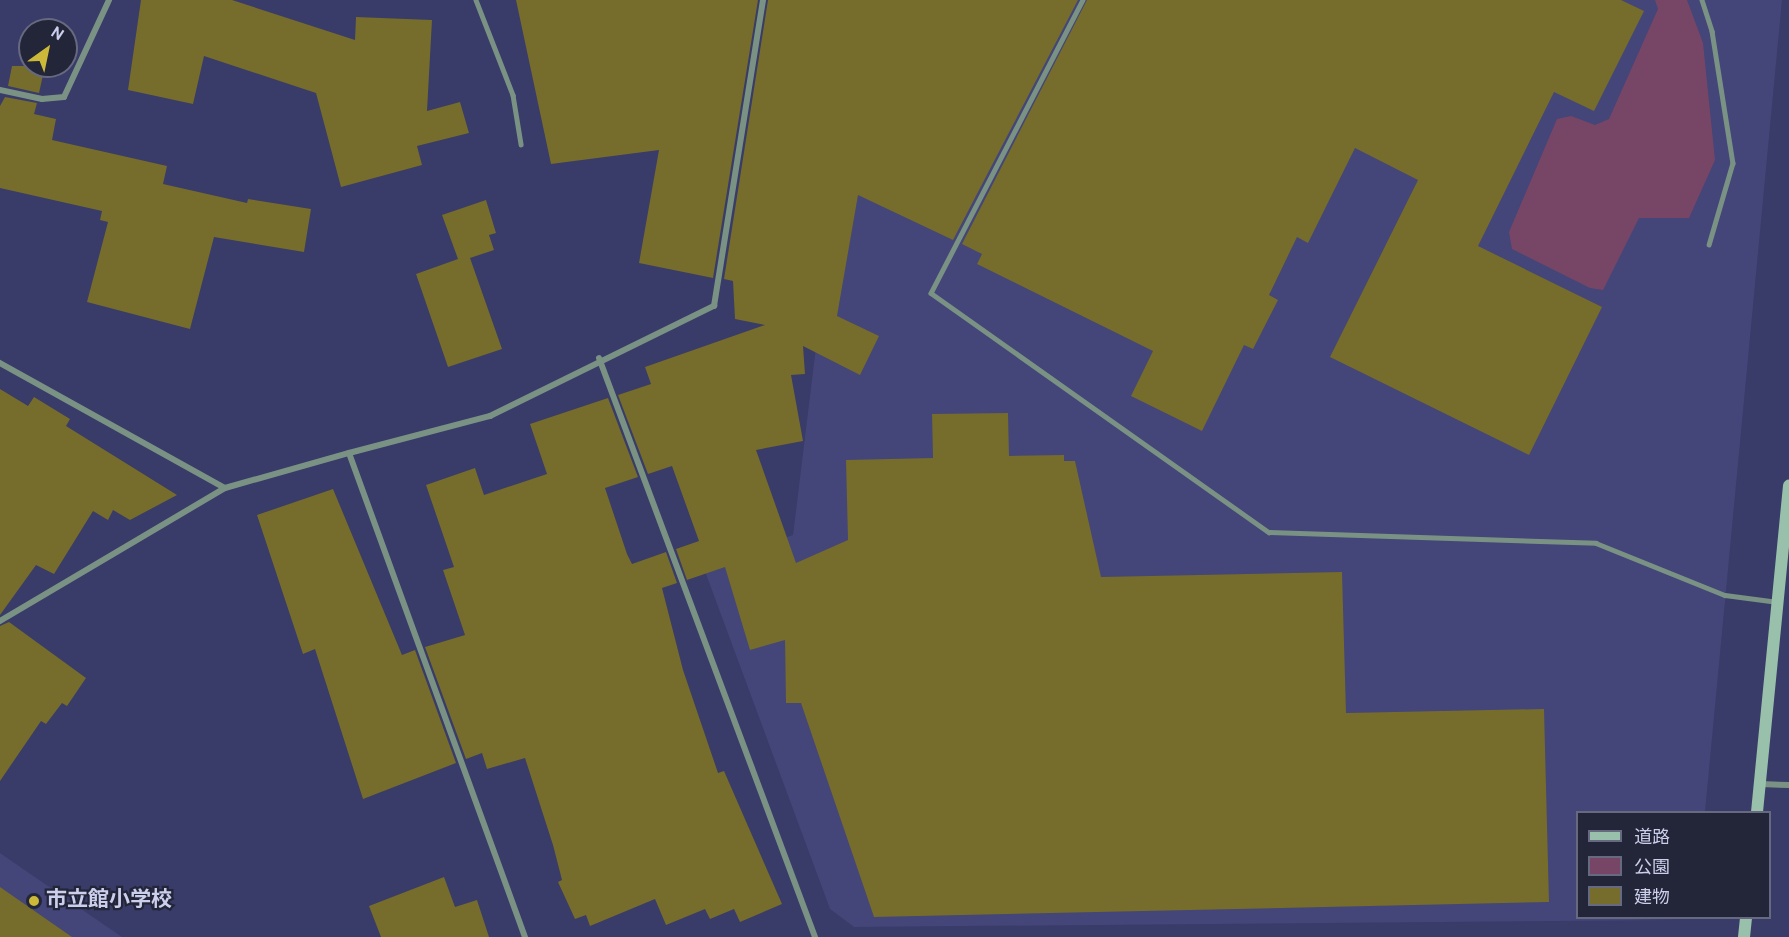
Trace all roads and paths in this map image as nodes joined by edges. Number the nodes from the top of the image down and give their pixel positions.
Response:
1 (109, 0) edge
2 (476, 0) edge
3 (763, 0) edge
4 (1083, 0) edge
5 (1702, 0) edge
6 (0, 90) edge
7 (520, 144) dead end
8 (1709, 244) dead end
9 (599, 358) junction
10 (0, 363) edge
11 (349, 453) junction
12 (1789, 486) edge
13 (225, 488) junction
14 (1778, 602) junction
15 (0, 621) edge
16 (1760, 784) junction
17 (1789, 785) edge
18 (1757, 811) edge
19 (1746, 919) edge
20 (525, 937) edge
21 (815, 937) edge
22 (1744, 937) edge

1 - 6 street
2 - 7 lane
3 - 9 street
4 - 14 lane
5 - 8 lane
9 - 11 street
9 - 21 street
10 - 13 street
11 - 13 street
11 - 20 street
12 - 14 street
13 - 15 street
14 - 16 street
16 - 17 street
16 - 18 street
19 - 22 street

